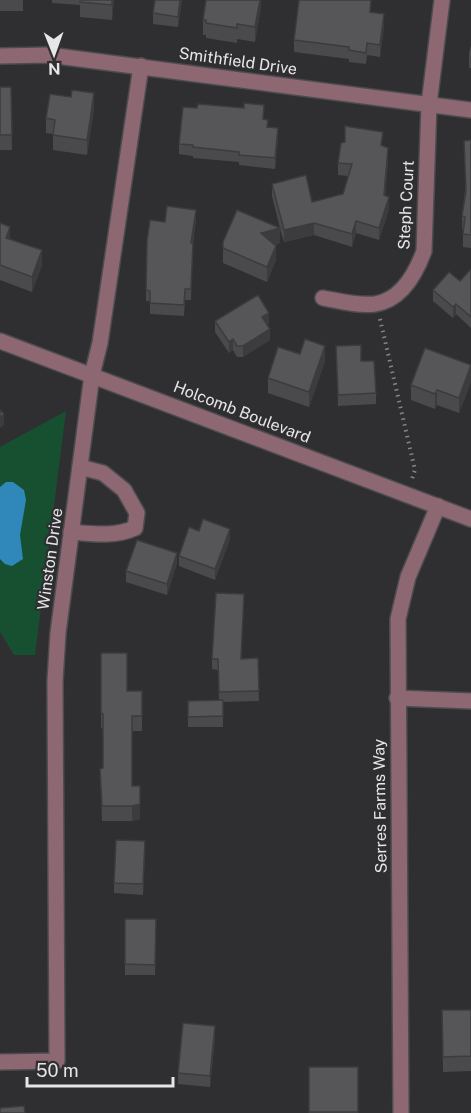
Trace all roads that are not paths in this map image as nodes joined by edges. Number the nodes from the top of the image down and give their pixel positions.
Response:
1 (442, 0) edge
2 (0, 56) edge
3 (141, 66) junction
4 (429, 104) junction
5 (471, 110) edge
6 (323, 298) dead end
7 (0, 341) edge
8 (92, 375) junction
9 (80, 467) junction
10 (438, 506) junction
11 (471, 519) edge
12 (71, 532) junction
13 (397, 698) junction
14 (471, 701) edge
15 (0, 1062) edge
16 (401, 1113) edge

1 - 4 street, Steph Court
2 - 3 street, Smithfield Drive
3 - 4 street, Smithfield Drive
3 - 8 street, Winston Drive
4 - 5 street, Smithfield Drive
4 - 6 street, Steph Court
7 - 8 street, Holcomb Boulevard
8 - 9 street, Winston Drive
8 - 10 street, Holcomb Boulevard
9 - 12 street, Winston Drive
9 - 12 street
10 - 11 street, Holcomb Boulevard
10 - 13 street, Serres Farms Way
12 - 15 street, Winston Drive
13 - 14 street
13 - 16 street, Serres Farms Way

